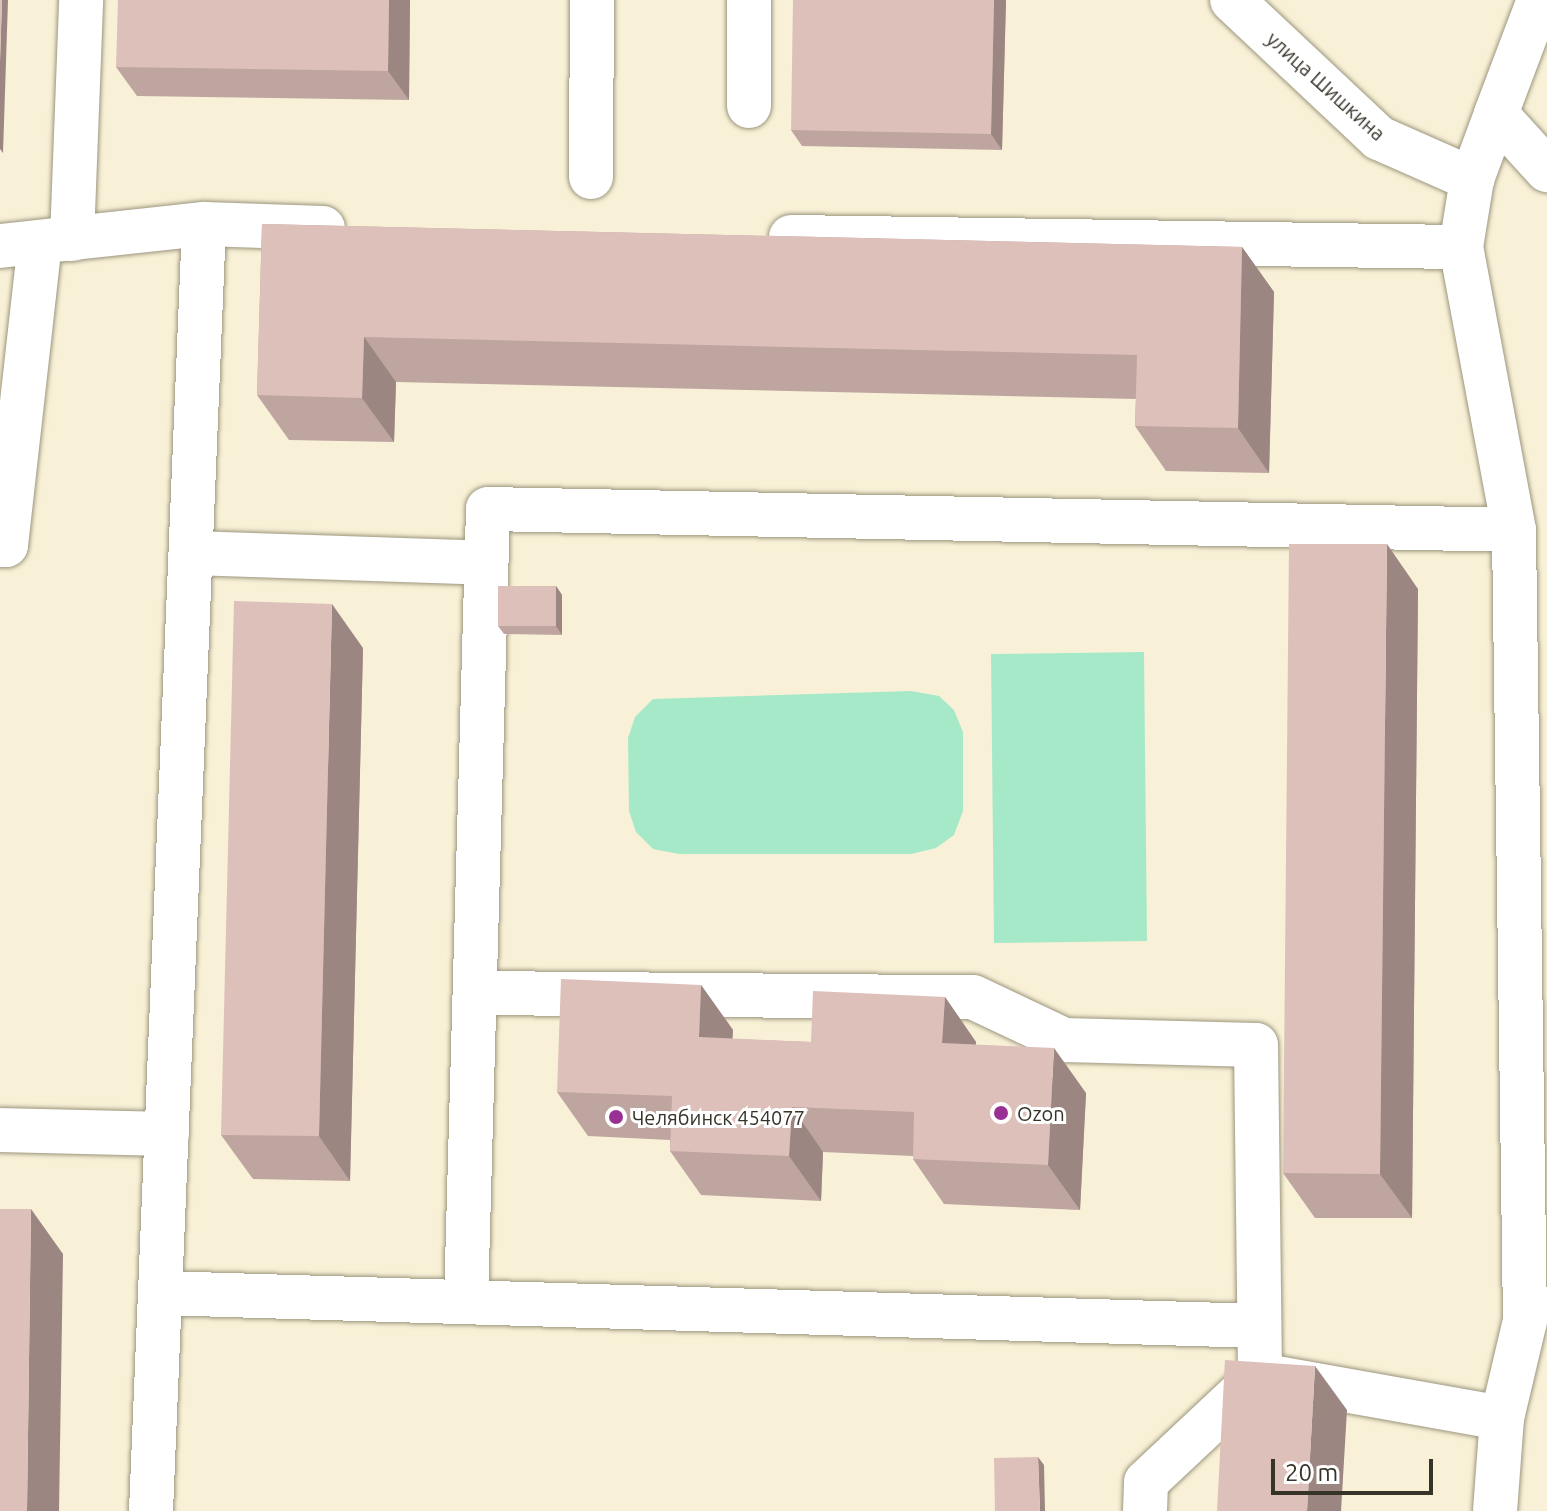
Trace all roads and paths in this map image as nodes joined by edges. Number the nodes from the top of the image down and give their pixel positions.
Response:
1 (81, 0) edge
2 (592, 0) edge
3 (749, 0) edge
4 (1232, 0) edge
5 (1539, 0) edge
6 (1547, 44) edge
7 (1504, 94) junction
8 (749, 106) dead end
9 (1547, 170) edge
10 (591, 177) dead end
11 (1472, 179) junction
12 (204, 224) junction
13 (359, 229) edge
14 (753, 237) edge
15 (37, 242) edge
16 (1461, 247) junction
17 (1514, 530) junction
18 (0, 545) edge
19 (191, 553) junction
20 (486, 563) junction
21 (476, 993) junction
22 (0, 1130) edge
23 (167, 1134) junction
24 (160, 1293) junction
25 (466, 1302) junction
26 (1259, 1326) junction
27 (1260, 1375) junction
28 (1502, 1418) junction
29 (151, 1511) edge
30 (1145, 1511) edge
31 (1495, 1511) edge

1 - 15 street
2 - 10 street
3 - 8 street
4 - 11 street, улица Шишкина
5 - 7 street
6 - 7 street
7 - 9 street
7 - 11 street
11 - 16 street
12 - 13 street
12 - 15 street
12 - 19 street
14 - 16 street
15 - 18 street
16 - 17 street
17 - 20 street
17 - 28 street
19 - 20 street
19 - 23 street
20 - 21 street
21 - 25 street
21 - 26 street
22 - 23 street
23 - 24 street
24 - 25 street
24 - 29 street
25 - 26 street
26 - 27 street
27 - 28 street
27 - 30 street
28 - 31 street

